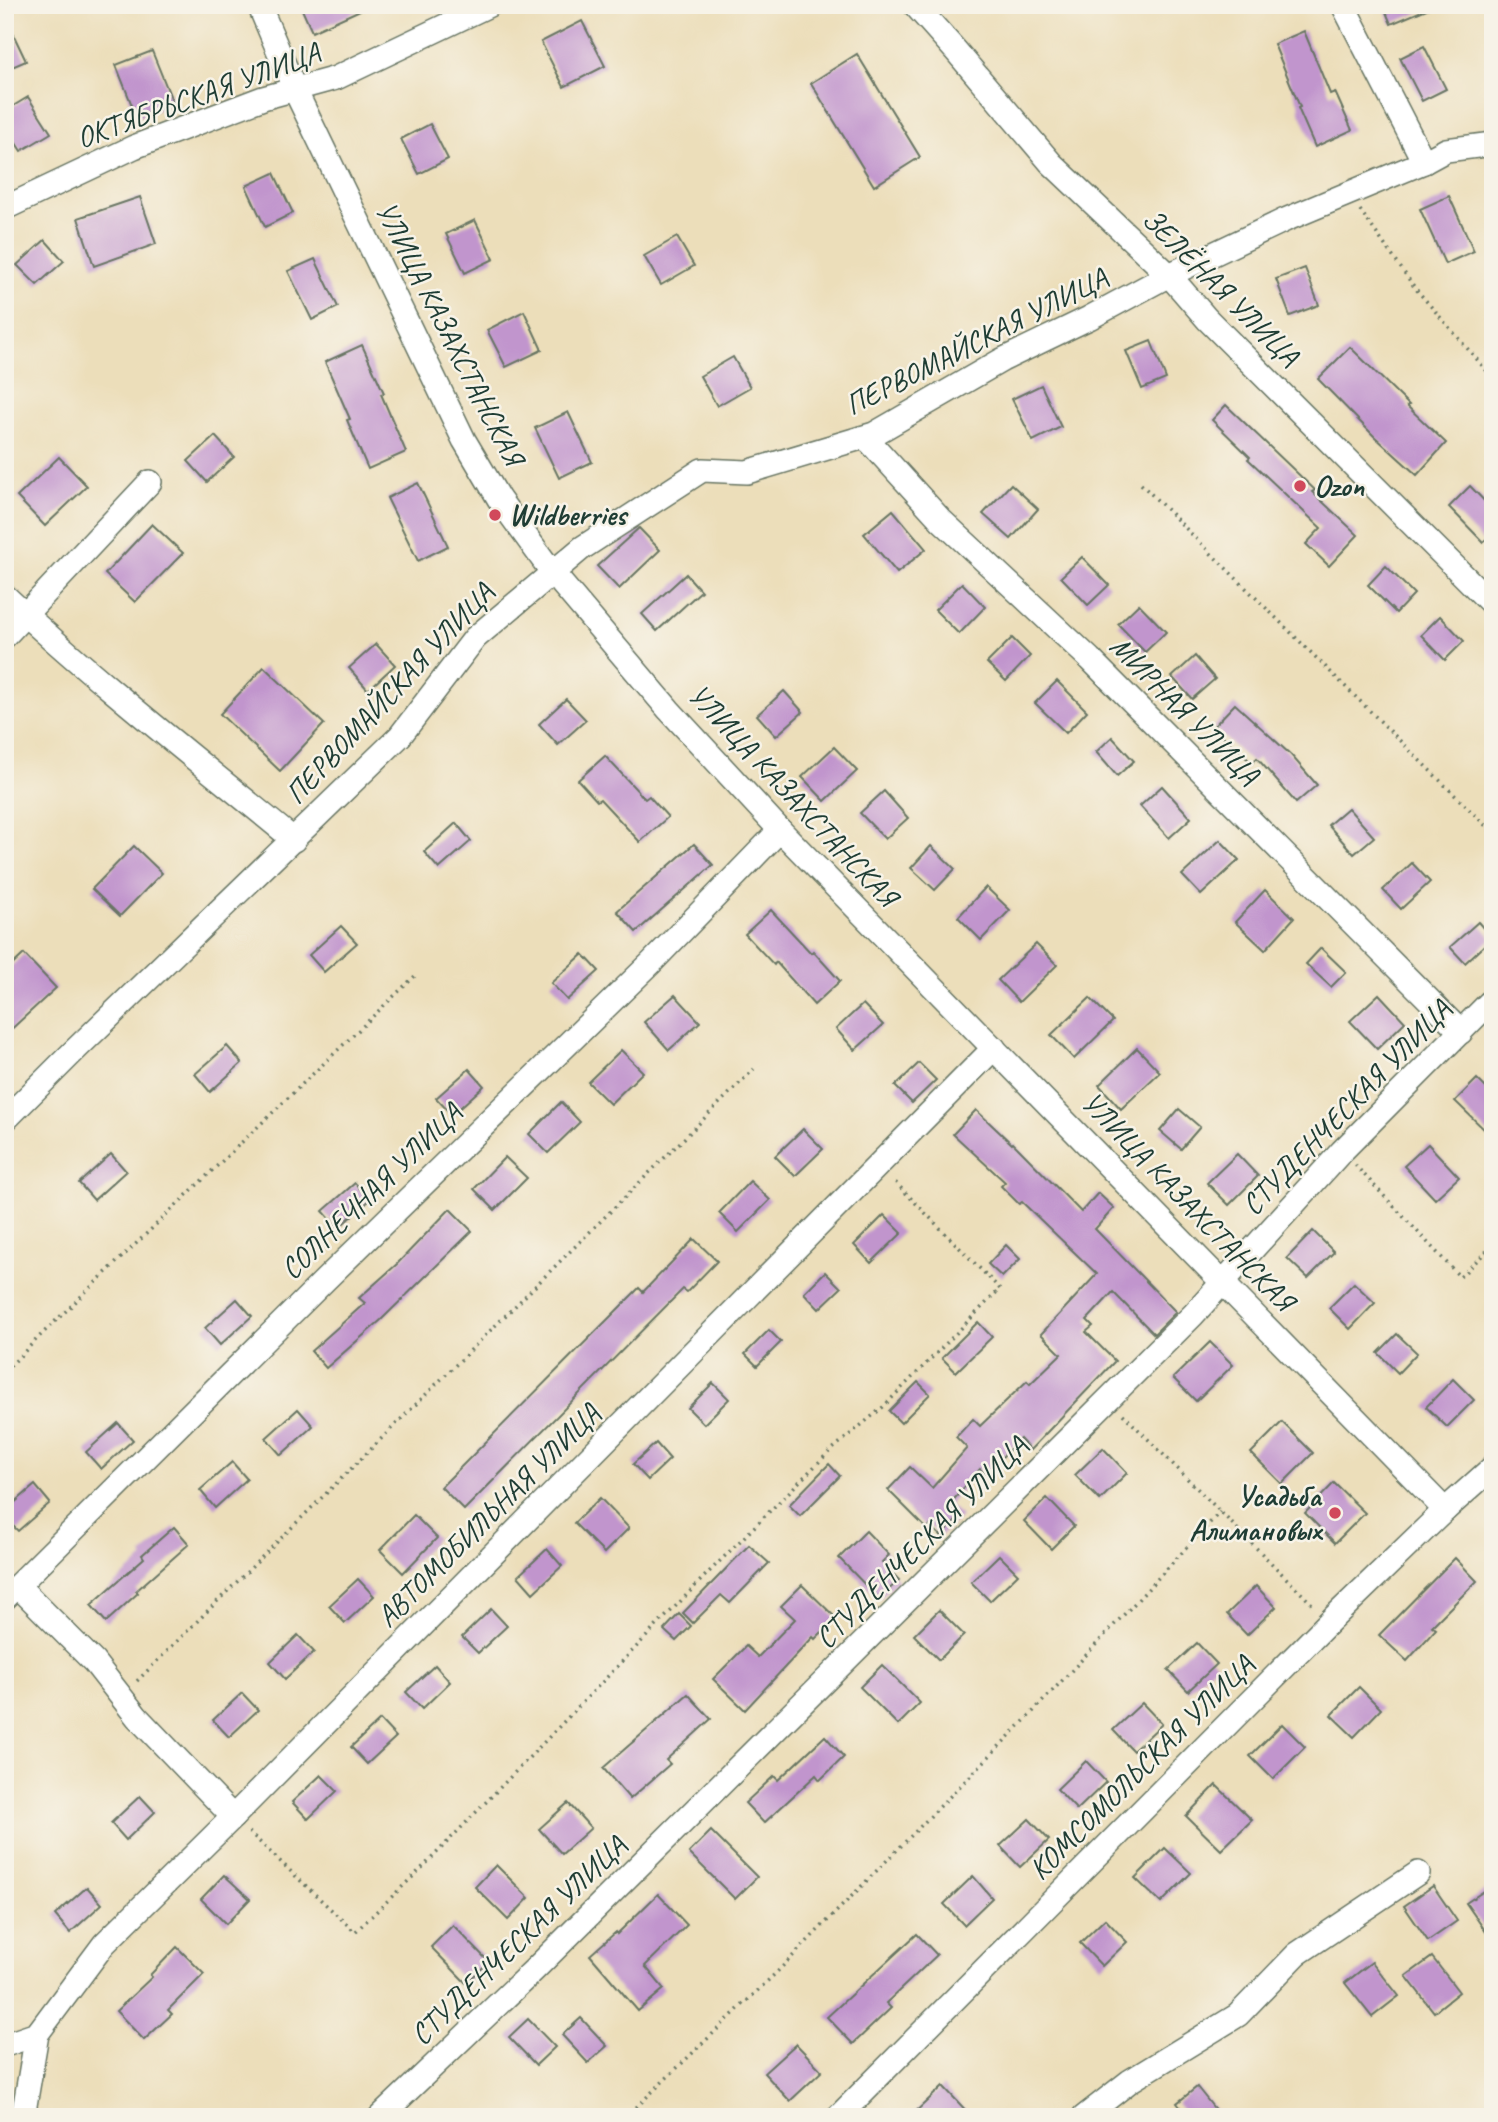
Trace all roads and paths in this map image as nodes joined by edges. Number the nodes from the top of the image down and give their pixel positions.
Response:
1 (259, 5) edge
2 (489, 5) edge
3 (915, 5) edge
4 (1343, 5) edge
5 (295, 90) junction
6 (1489, 148) edge
7 (1424, 162) junction
8 (1352, 192) junction
9 (7, 201) edge
10 (1169, 275) junction
11 (1493, 378) edge
12 (861, 438) junction
13 (150, 482) dead end
14 (1141, 484) dead end
15 (552, 572) junction
16 (5, 596) edge
17 (1493, 604) edge
18 (26, 615) junction
19 (5, 636) edge
20 (780, 830) junction
21 (1493, 833) edge
22 (295, 840) junction
23 (417, 974) dead end
24 (1493, 999) edge
25 (1461, 1032) junction
26 (994, 1048) junction
27 (754, 1069) dead end
28 (5, 1120) edge
29 (1342, 1151) junction
30 (879, 1165) junction
31 (1493, 1245) edge
32 (1223, 1283) junction
33 (5, 1371) edge
34 (1109, 1400) junction
35 (1493, 1466) edge
36 (1445, 1510) junction
37 (1220, 1512) junction
38 (12, 1592) edge
39 (1330, 1621) junction
40 (121, 1697) junction
41 (233, 1816) junction
42 (1418, 1873) dead end
43 (37, 2034) junction
44 (5, 2045) edge
45 (23, 2117) edge
46 (380, 2117) edge
47 (626, 2117) edge
48 (838, 2117) edge
49 (1084, 2117) edge

1 - 5 street, УЛИЦА КАЗАХСТАНСКАЯ
2 - 5 street, ОКТЯБРЬСКАЯ УЛИЦА
3 - 10 street, ЗЕЛЁНАЯ УЛИЦА
4 - 7 street
5 - 9 street, ОКТЯБРЬСКАЯ УЛИЦА
5 - 15 street, УЛИЦА КАЗАХСТАНСКАЯ
6 - 7 street, ПЕРВОМАЙСКАЯ УЛИЦА
7 - 8 street, ПЕРВОМАЙСКАЯ УЛИЦА
8 - 10 street, ПЕРВОМАЙСКАЯ УЛИЦА
8 - 11 path
10 - 12 street, ПЕРВОМАЙСКАЯ УЛИЦА
10 - 17 street, ЗЕЛЁНАЯ УЛИЦА
12 - 15 street, ПЕРВОМАЙСКАЯ УЛИЦА
12 - 25 street, МИРНАЯ УЛИЦА
13 - 18 street
14 - 21 path
15 - 20 street, УЛИЦА КАЗАХСТАНСКАЯ
15 - 22 street, ПЕРВОМАЙСКАЯ УЛИЦА
16 - 18 street
18 - 19 street
18 - 22 street
20 - 26 street, УЛИЦА КАЗАХСТАНСКАЯ
20 - 38 street, СОЛНЕЧНАЯ УЛИЦА
22 - 28 street, ПЕРВОМАЙСКАЯ УЛИЦА
23 - 33 path
24 - 25 street, СТУДЕНЧЕСКАЯ УЛИЦА
25 - 29 street, СТУДЕНЧЕСКАЯ УЛИЦА
26 - 30 street, АВТОМОБИЛЬНАЯ УЛИЦА
26 - 32 street, УЛИЦА КАЗАХСТАНСКАЯ
27 - 40 path
29 - 31 path
29 - 32 street, СТУДЕНЧЕСКАЯ УЛИЦА
30 - 41 street, АВТОМОБИЛЬНАЯ УЛИЦА
30 - 41 path
32 - 34 street, СТУДЕНЧЕСКАЯ УЛИЦА
32 - 36 street, УЛИЦА КАЗАХСТАНСКАЯ
34 - 37 path
34 - 46 street, СТУДЕНЧЕСКАЯ УЛИЦА
35 - 36 street, КОМСОМОЛЬСКАЯ УЛИЦА
36 - 39 street, КОМСОМОЛЬСКАЯ УЛИЦА
37 - 39 path
37 - 47 path
38 - 40 street
39 - 48 street, КОМСОМОЛЬСКАЯ УЛИЦА
40 - 41 street
41 - 43 street, АВТОМОБИЛЬНАЯ УЛИЦА
42 - 49 street
43 - 44 street
43 - 45 street

